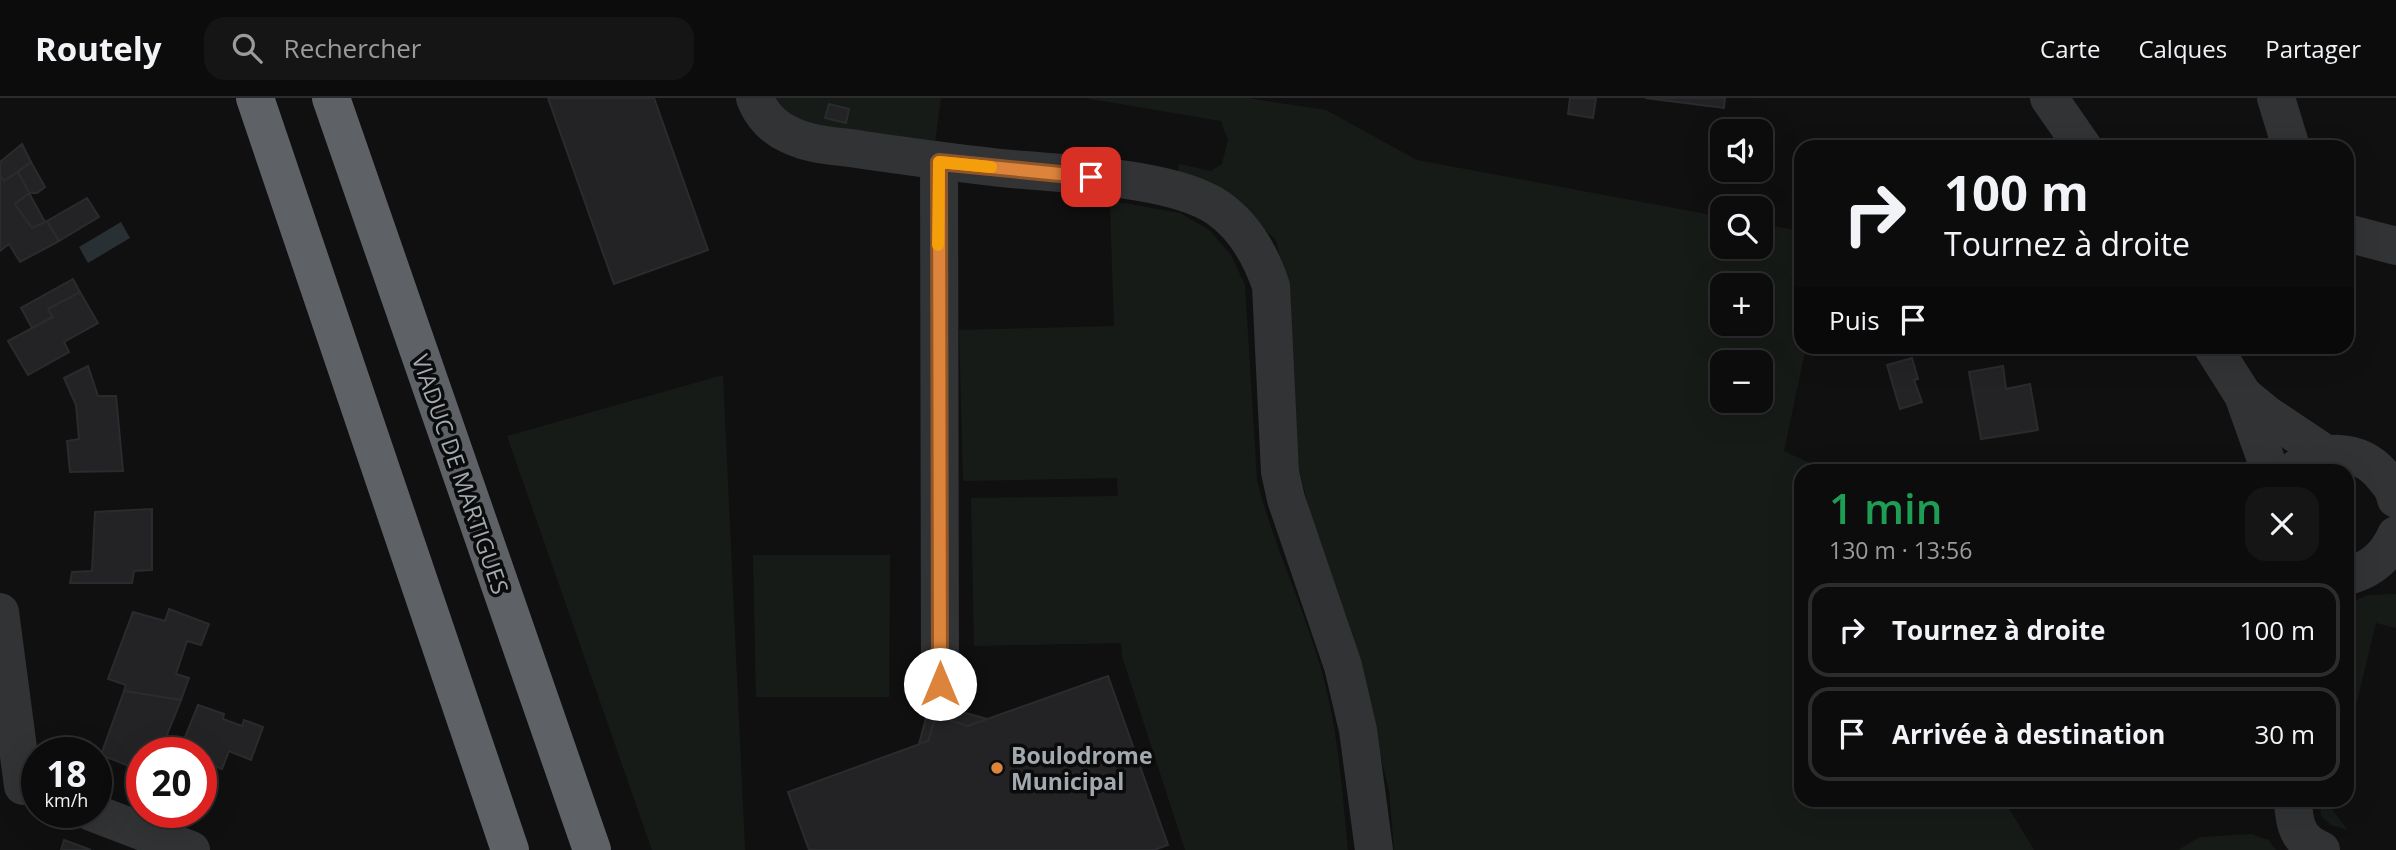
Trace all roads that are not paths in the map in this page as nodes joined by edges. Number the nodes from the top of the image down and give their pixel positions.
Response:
1 (255, 98) edge
2 (331, 98) edge
3 (755, 98) edge
4 (2049, 98) edge
5 (2276, 98) edge
6 (2078, 140) edge
7 (2289, 140) edge
8 (939, 162) junction
9 (2354, 235) edge
10 (2396, 246) edge
11 (2217, 354) edge
12 (2243, 396) junction
13 (2310, 462) edge
14 (2267, 464) edge
15 (2391, 481) edge
16 (2396, 535) edge
17 (2360, 575) edge
18 (0, 612) edge
19 (940, 684) dead end
20 (20, 785) edge
21 (2293, 807) edge
22 (112, 820) edge
23 (191, 850) edge
24 (510, 850) edge
25 (592, 850) edge
26 (1374, 850) edge
27 (2321, 850) edge

1 - 24 highway
2 - 25 highway, VIADUC DE MARTIGUES
3 - 8 street
4 - 6 street
5 - 7 street
8 - 19 street
8 - 26 street
9 - 10 street
11 - 12 street
12 - 13 street
12 - 14 street
13 - 15 street
16 - 17 street
18 - 20 street
21 - 27 street
22 - 23 street

